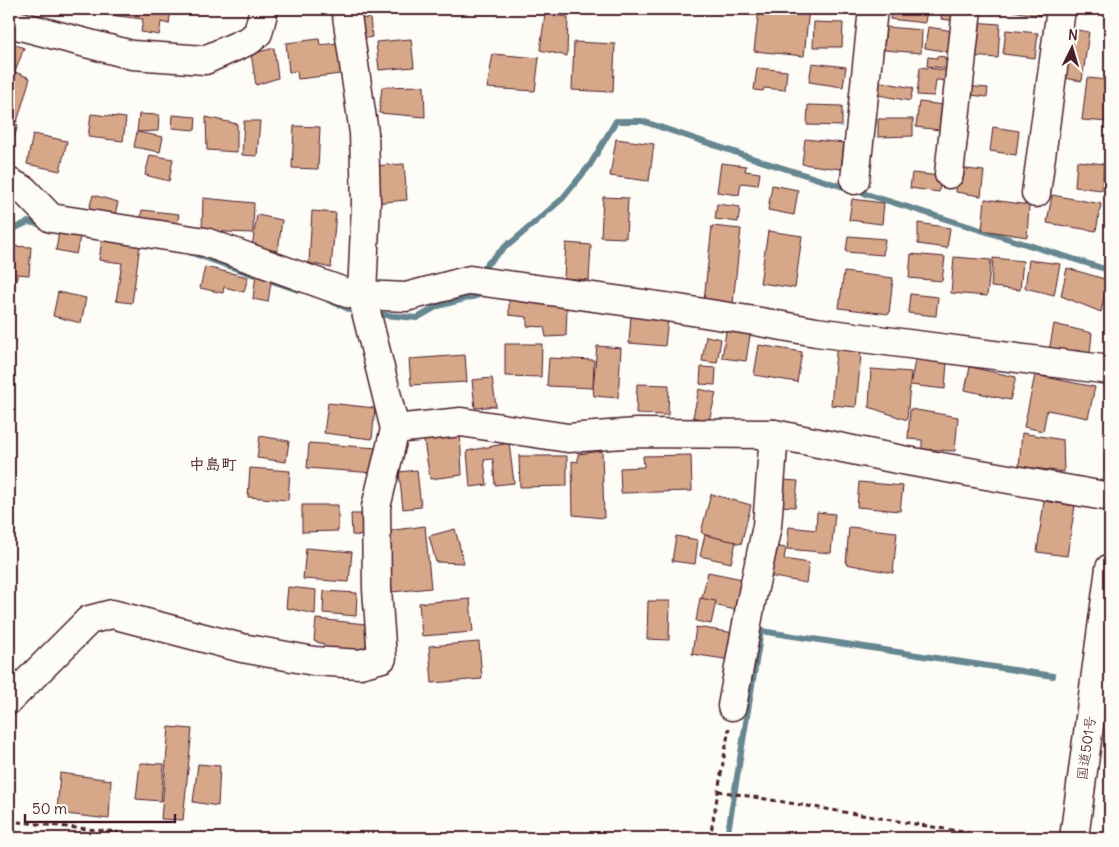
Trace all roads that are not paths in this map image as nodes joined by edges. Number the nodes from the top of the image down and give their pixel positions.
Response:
1 (264, 9) edge
2 (346, 9) edge
3 (873, 9) edge
4 (967, 9) edge
5 (1062, 9) edge
6 (9, 23) edge
7 (949, 174) dead end
8 (854, 180) dead end
9 (9, 182) edge
10 (1036, 193) dead end
11 (362, 295) junction
12 (1110, 370) edge
13 (394, 429) junction
14 (774, 434) junction
15 (1110, 497) edge
16 (1110, 568) edge
17 (9, 700) edge
18 (732, 706) road end
19 (1074, 838) edge

1 - 6 main road
2 - 11 main road
3 - 8 main road
4 - 7 main road
5 - 10 main road
9 - 11 main road
11 - 12 main road
11 - 13 main road
13 - 14 main road
13 - 17 main road
14 - 15 main road
14 - 18 main road
16 - 19 main road, 国道501号

